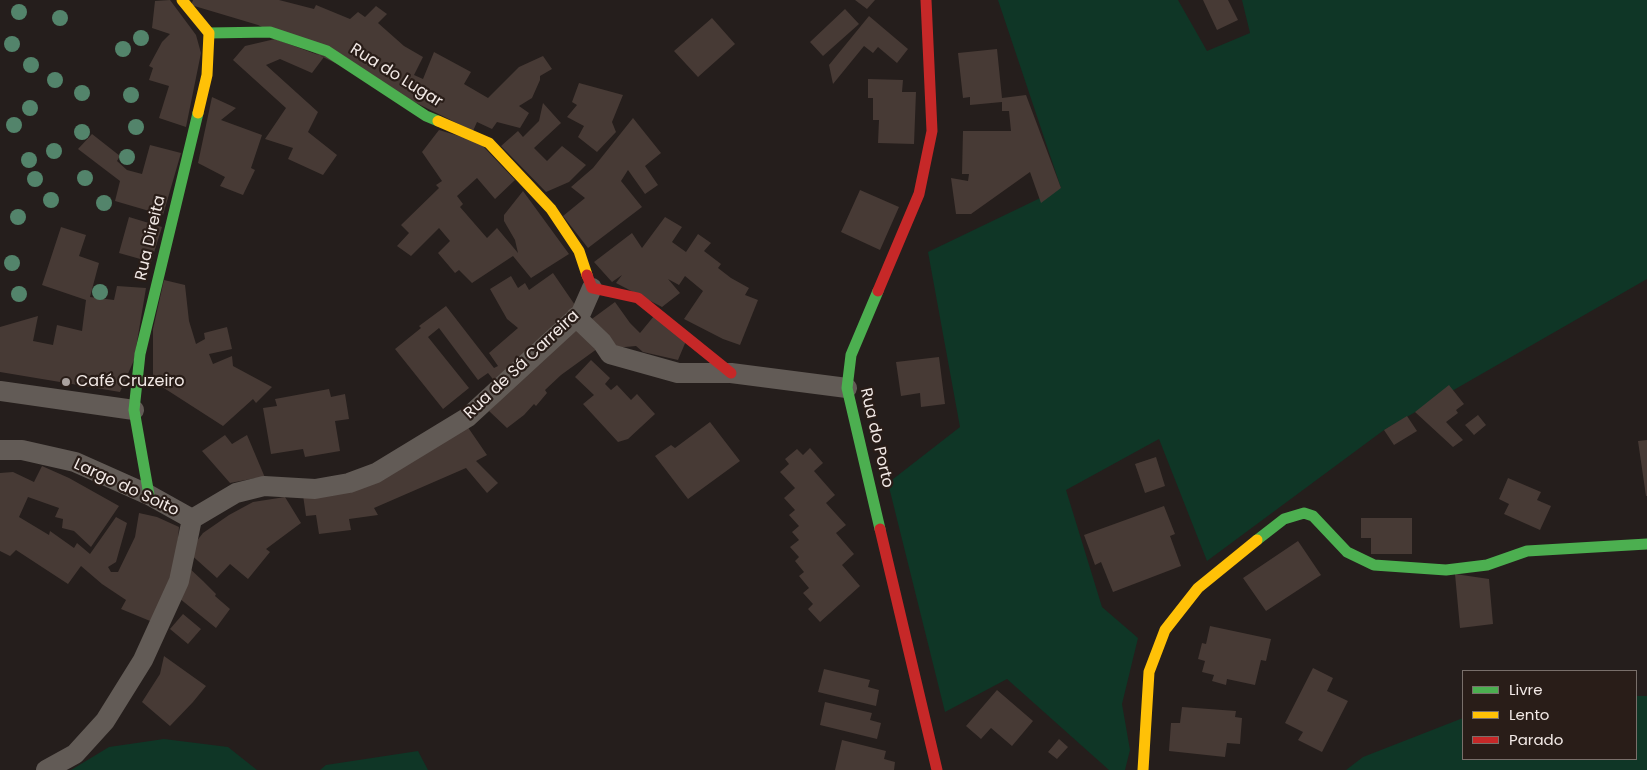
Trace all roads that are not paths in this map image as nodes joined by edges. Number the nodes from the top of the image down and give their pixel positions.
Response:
1 (182, 0) edge
2 (929, 1) edge
3 (209, 33) junction
4 (592, 288) junction
5 (576, 317) junction
6 (732, 373) junction
7 (847, 388) junction
8 (0, 391) edge
9 (134, 410) junction
10 (0, 450) edge
11 (150, 495) junction
12 (192, 519) junction
13 (1647, 544) edge
14 (46, 770) edge
15 (936, 770) edge
16 (1143, 770) edge

1 - 3 street
2 - 7 street, Rua do Porto
3 - 4 street, Rua do Lugar
3 - 9 street, Rua Direita
4 - 5 street, Rua de Sá Carreira
4 - 6 street
5 - 6 street
5 - 12 street, Rua de Sá Carreira
6 - 7 street
7 - 15 street, Rua do Porto
8 - 9 street
9 - 11 street, Rua Direita
10 - 11 street, Largo do Soito
11 - 12 street, Largo do Soito
12 - 14 street
13 - 16 street

